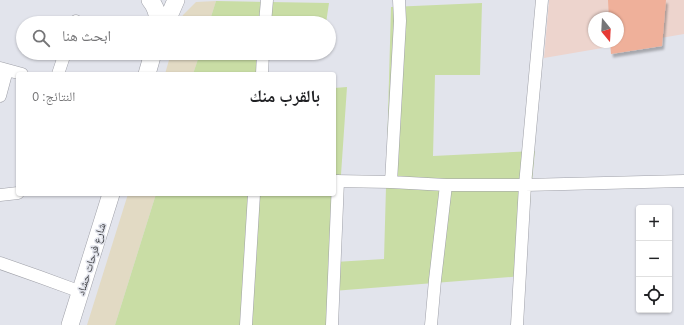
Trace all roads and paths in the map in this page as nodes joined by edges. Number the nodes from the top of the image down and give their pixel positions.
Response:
1 (150, 0) edge
2 (176, 0) edge
3 (267, 0) edge
4 (399, 0) edge
5 (542, 0) edge
6 (157, 16) edge
7 (169, 16) edge
8 (266, 16) edge
9 (63, 60) edge
10 (151, 60) edge
11 (263, 60) edge
12 (3, 69) edge
13 (16, 72) edge
14 (59, 72) edge
15 (148, 72) edge
16 (262, 72) edge
17 (0, 96) edge
18 (336, 181) edge
19 (684, 181) edge
20 (391, 182) junction
21 (446, 185) junction
22 (525, 185) junction
23 (16, 193) edge
24 (0, 196) edge
25 (110, 196) edge
26 (254, 196) edge
27 (336, 196) edge
28 (0, 263) edge
29 (80, 292) junction
30 (70, 325) edge
31 (246, 325) edge
32 (332, 325) edge
33 (431, 325) edge
34 (517, 325) edge

1 - 6 main road
2 - 7 main road
3 - 8 street
4 - 20 street
5 - 22 street
9 - 14 street
10 - 15 main road
11 - 16 street
12 - 13 street
12 - 17 street
18 - 20 street
19 - 22 street
20 - 21 street
21 - 22 street
21 - 33 street
22 - 34 street
23 - 24 street
25 - 29 main road, شارع فرحات حشاد
26 - 31 street
27 - 32 street
28 - 29 street
29 - 30 main road, شارع فرحات حشاد

